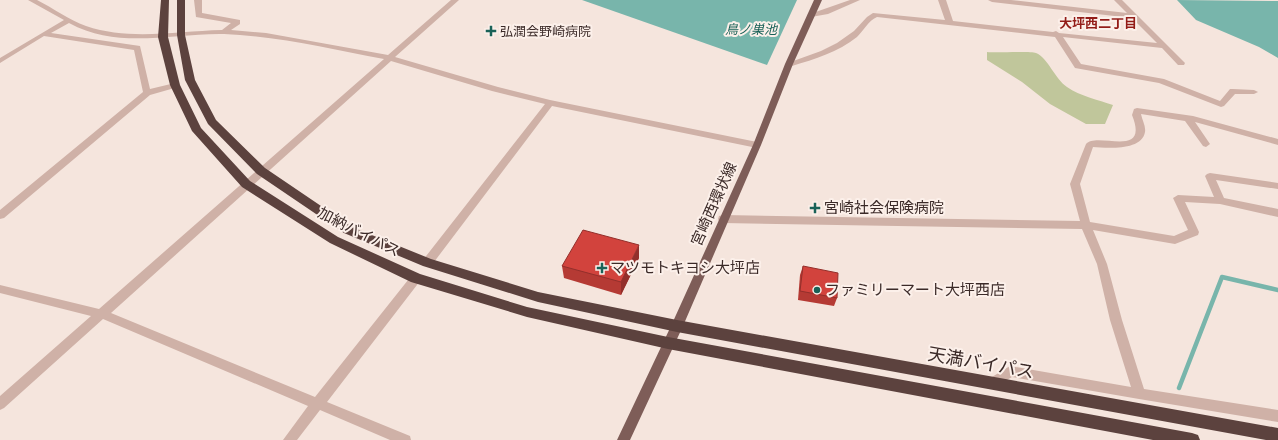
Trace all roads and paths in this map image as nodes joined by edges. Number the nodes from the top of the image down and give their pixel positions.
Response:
1 (32, 0) edge
2 (165, 0) edge
3 (181, 0) edge
4 (198, 0) edge
5 (455, 0) edge
6 (818, 0) edge
7 (856, 0) edge
8 (942, 0) edge
9 (992, 0) edge
10 (1118, 0) edge
11 (811, 15) junction
12 (1134, 16) junction
13 (69, 20) junction
14 (950, 23) junction
15 (224, 32) junction
16 (1056, 33) junction
17 (43, 34) junction
18 (181, 34) junction
19 (163, 37) junction
20 (1162, 46) junction
21 (390, 58) junction
22 (0, 61) edge
23 (1181, 62) dead end
24 (789, 64) junction
25 (175, 85) junction
26 (1254, 92) dead end
27 (147, 93) junction
28 (550, 103) junction
29 (1188, 118) junction
30 (1278, 142) edge
31 (1206, 144) dead end
32 (757, 145) junction
33 (260, 171) junction
34 (246, 184) junction
35 (1278, 186) edge
36 (1220, 202) junction
37 (1278, 213) edge
38 (0, 216) edge
39 (723, 219) junction
40 (1086, 225) junction
41 (426, 263) junction
42 (416, 278) junction
43 (0, 290) edge
44 (102, 314) junction
45 (676, 326) junction
46 (668, 343) junction
47 (991, 384) junction
48 (1140, 394) junction
49 (0, 404) edge
50 (319, 404) junction
51 (1278, 416) edge
52 (1278, 435) edge
53 (289, 440) edge
54 (405, 440) edge
55 (624, 440) edge
56 (1192, 440) edge

1 - 13 street
2 - 19 highway, 加納バイパス
3 - 18 highway, 加納バイパス
4 - 15 street
5 - 21 street
6 - 11 main road, 宮崎西環状線
7 - 11 street
8 - 14 street
9 - 12 street
10 - 12 street
11 - 24 main road, 宮崎西環状線
12 - 20 street
13 - 17 street
13 - 19 street
14 - 16 street
14 - 24 street
15 - 18 street
15 - 21 street
16 - 20 street
16 - 26 street
17 - 22 street
17 - 27 street
18 - 19 street
18 - 33 highway, 加納バイパス
19 - 25 highway, 加納バイパス
20 - 23 street
21 - 28 street
21 - 33 street
24 - 32 main road, 宮崎西環状線
25 - 27 street
25 - 34 highway, 加納バイパス
27 - 38 street
28 - 32 street
28 - 41 street
29 - 30 street
29 - 31 street
29 - 40 street
32 - 39 main road, 宮崎西環状線
33 - 34 street
33 - 41 highway, 加納バイパス
34 - 42 highway, 加納バイパス
34 - 44 street
35 - 36 street
36 - 37 street
36 - 40 street
39 - 40 street
39 - 45 main road, 宮崎西環状線
40 - 48 street
41 - 45 highway, 加納バイパス
42 - 46 highway, 加納バイパス
42 - 50 street
43 - 44 street
44 - 49 street
44 - 50 street
45 - 46 main road, 宮崎西環状線
45 - 47 highway, 天満バイパス
46 - 55 main road, 宮崎西環状線
46 - 56 highway
47 - 48 street
47 - 52 highway, 天満バイパス
48 - 51 street
50 - 53 street
50 - 54 street

